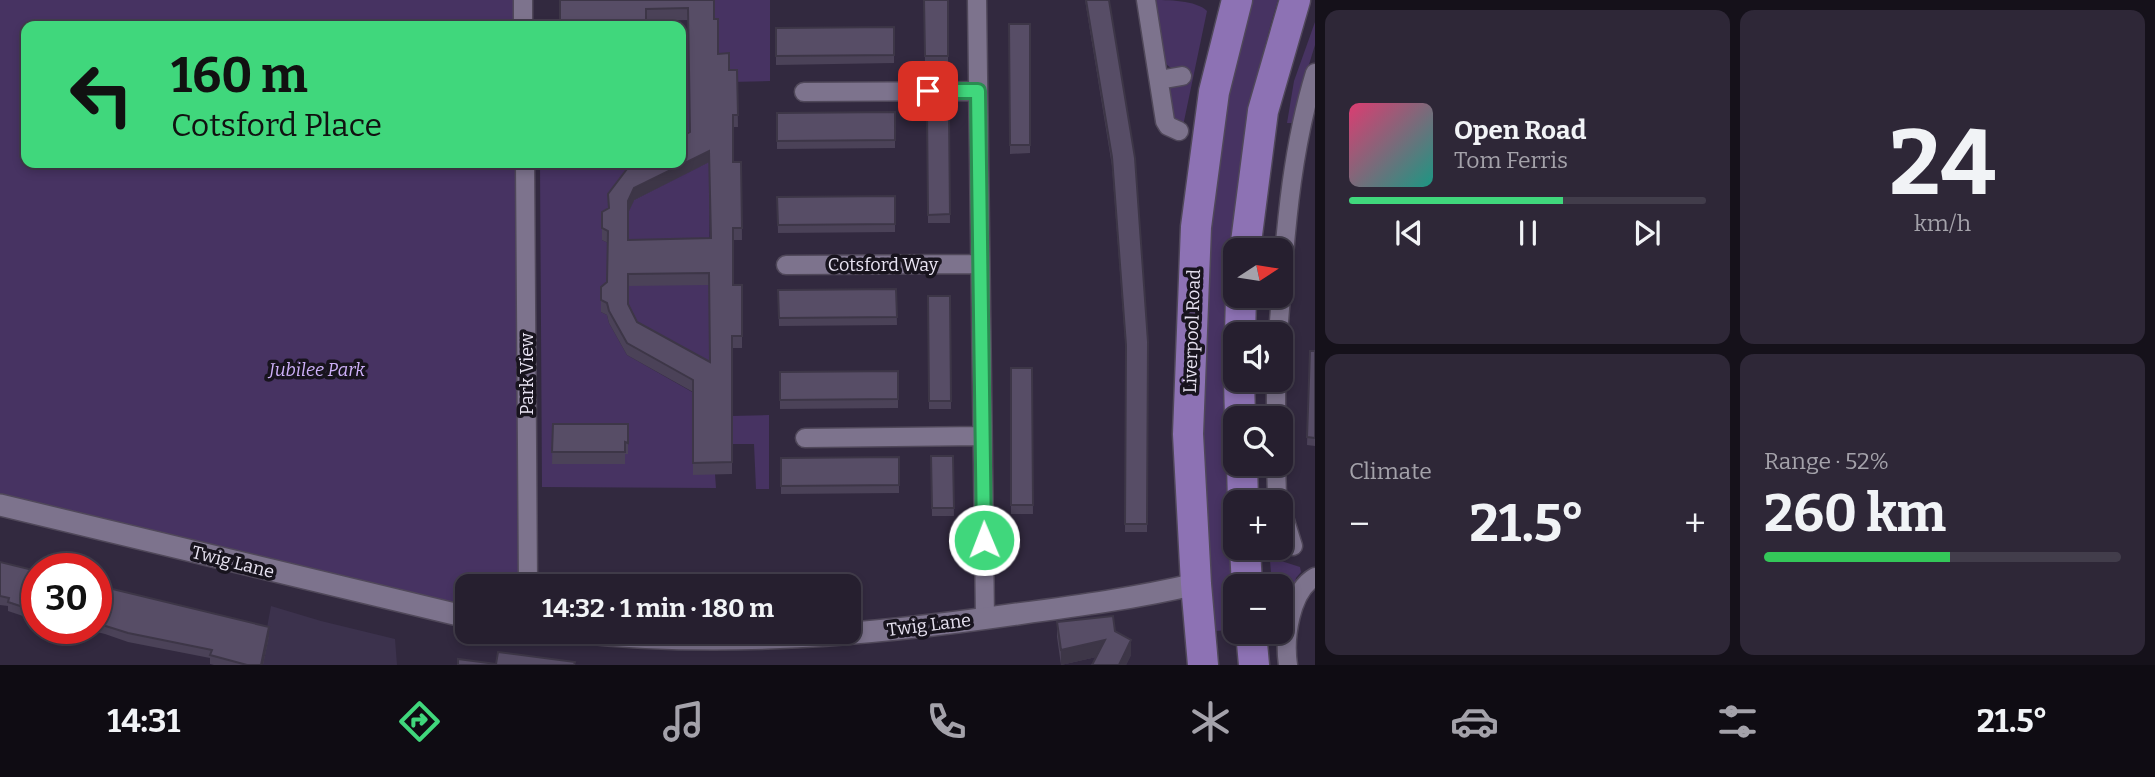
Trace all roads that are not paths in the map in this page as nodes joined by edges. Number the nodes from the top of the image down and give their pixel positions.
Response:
1 (523, 0) edge
2 (977, 0) edge
3 (1146, 0) edge
4 (1237, 0) edge
5 (1295, 0) edge
6 (523, 21) edge
7 (1315, 73) edge
8 (1182, 76) dead end
9 (1159, 80) junction
10 (978, 91) junction
11 (804, 92) dead end
12 (1179, 131) dead end
13 (525, 168) edge
14 (1247, 238) edge
15 (1287, 238) edge
16 (980, 264) junction
17 (786, 265) dead end
18 (982, 436) junction
19 (805, 438) dead end
20 (0, 505) edge
21 (528, 574) edge
22 (1313, 578) edge
23 (1196, 584) junction
24 (455, 614) edge
25 (985, 619) junction
26 (861, 632) edge
27 (1252, 644) edge
28 (1203, 665) edge
29 (1254, 665) edge
30 (1288, 665) edge

1 - 6 street
2 - 10 street
3 - 9 street
4 - 23 highway, Liverpool Road
5 - 14 highway
7 - 15 street
8 - 9 street
9 - 12 street
10 - 11 street
10 - 16 street
13 - 21 street, Park View
16 - 17 street, Cotsford Way
16 - 18 street
18 - 19 street
18 - 25 street
20 - 24 street, Twig Lane
22 - 30 street
23 - 25 street, Twig Lane
23 - 28 highway, Liverpool Road
25 - 26 street, Twig Lane
27 - 29 highway

